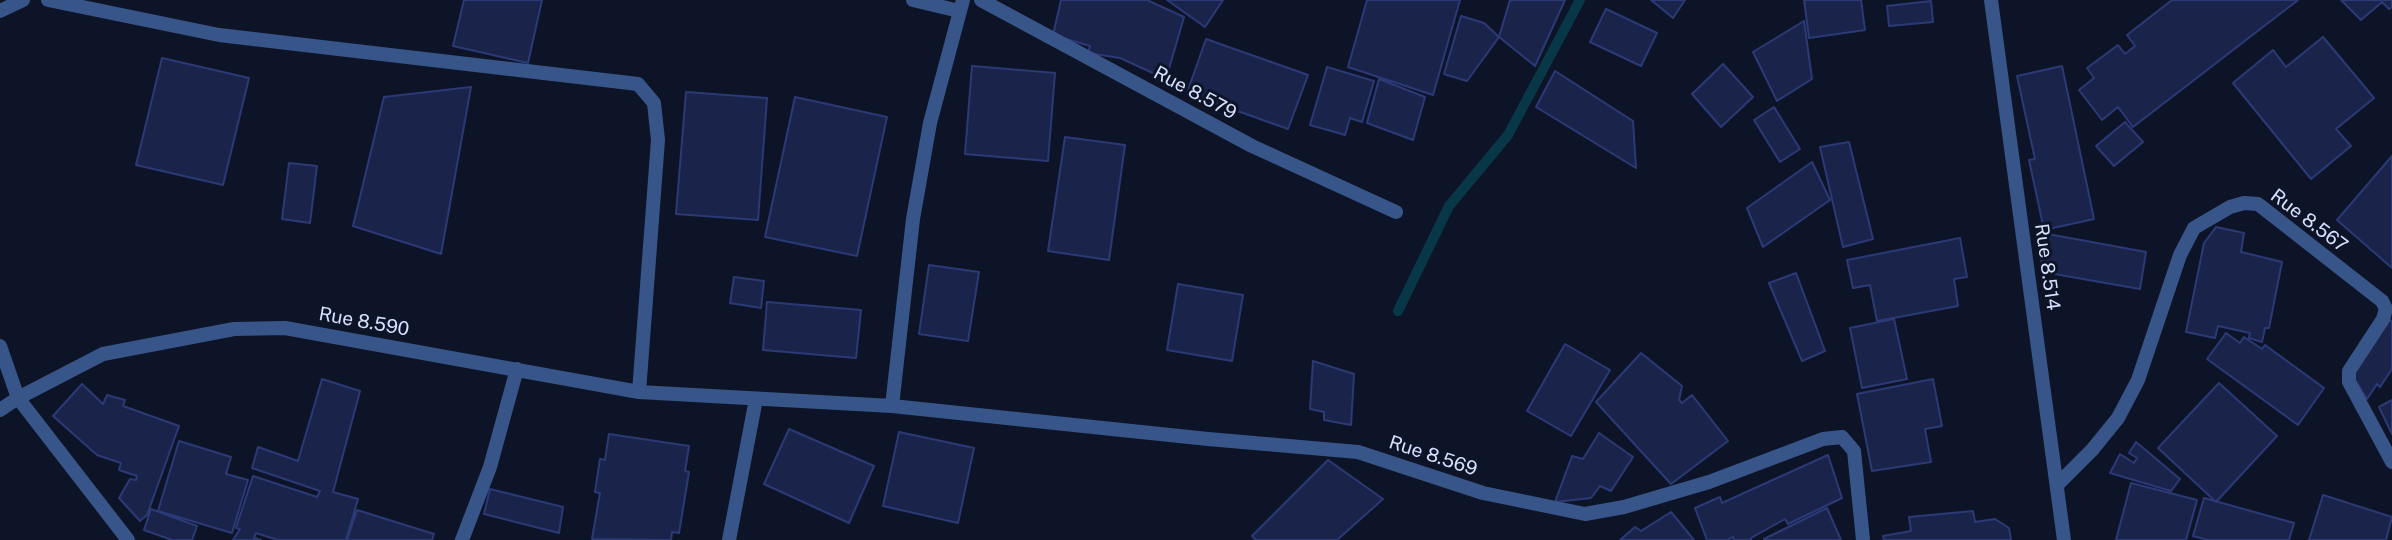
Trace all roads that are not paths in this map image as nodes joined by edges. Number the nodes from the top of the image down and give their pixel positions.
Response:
1 (23, 0) edge
2 (48, 0) edge
3 (914, 0) edge
4 (981, 0) edge
5 (1991, 0) edge
6 (961, 6) edge
7 (0, 11) edge
8 (1396, 212) dead end
9 (0, 346) edge
10 (517, 369) junction
11 (639, 392) junction
12 (18, 398) junction
13 (756, 399) junction
14 (892, 406) junction
15 (0, 410) edge
16 (2392, 462) edge
17 (2057, 484) junction
18 (128, 540) edge
19 (462, 540) edge
20 (729, 540) edge
21 (1863, 540) edge
22 (2064, 540) edge

1 - 7 street
2 - 11 street
3 - 6 street
4 - 8 street, Rue 8.579
5 - 17 street, Rue 8.514
6 - 14 street
9 - 12 street
10 - 11 street, Rue 8.590
10 - 12 street, Rue 8.590
10 - 19 street
11 - 13 street, Rue 8.590
12 - 15 street, Rue 8.590
12 - 18 street
13 - 14 street, Rue 8.590
13 - 20 street
14 - 21 street, Rue 8.569
16 - 17 street, Rue 8.567
17 - 22 street, Rue 8.514

